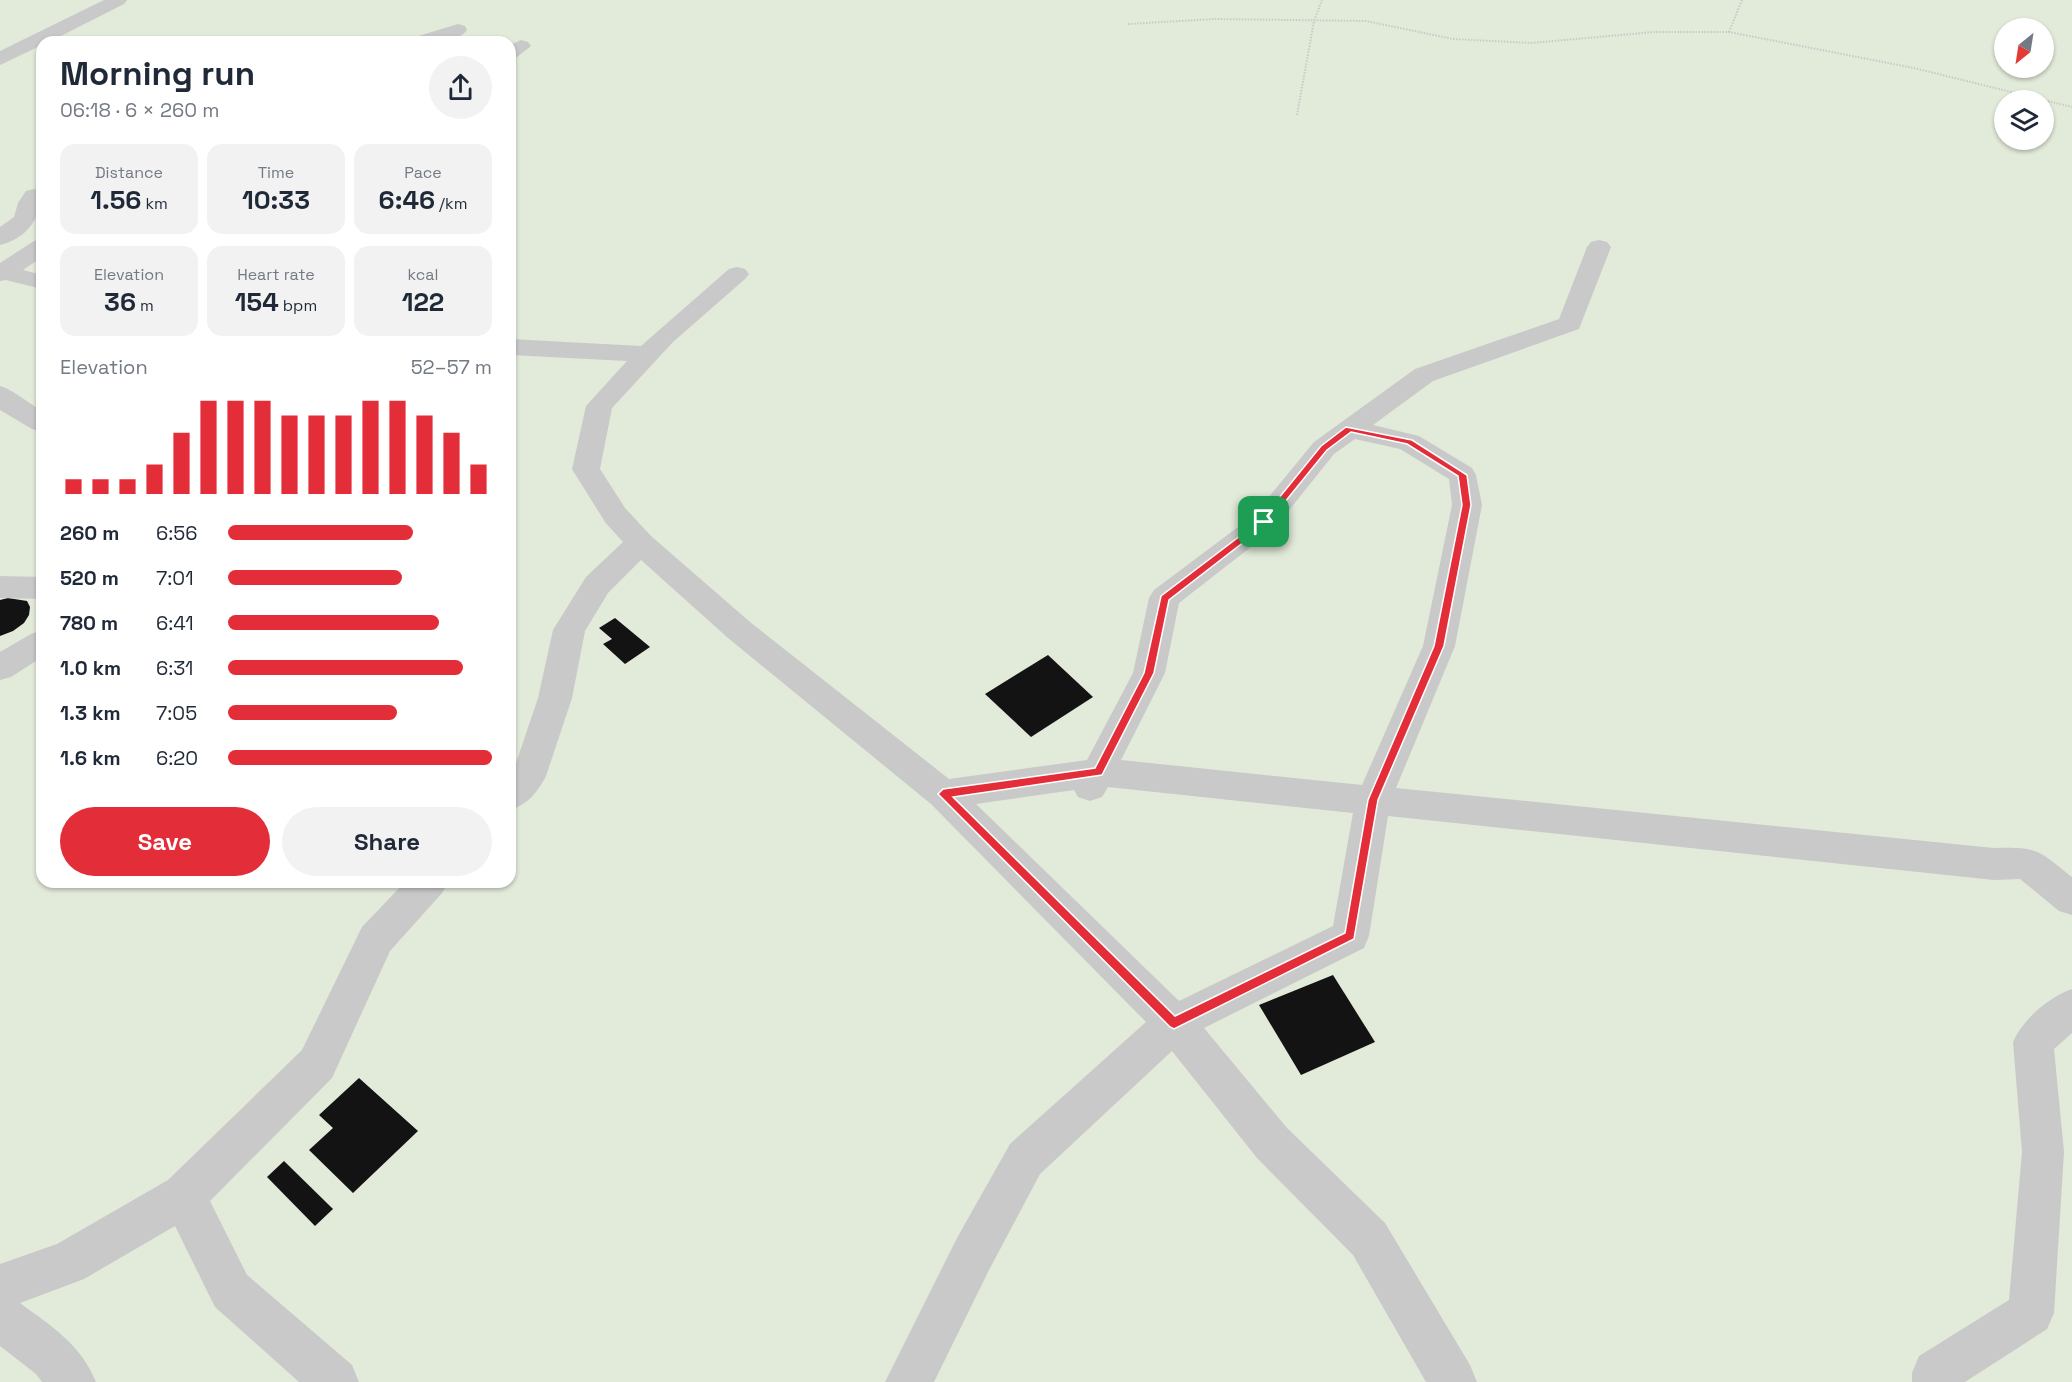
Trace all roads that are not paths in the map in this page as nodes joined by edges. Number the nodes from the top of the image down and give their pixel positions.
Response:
1 (118, 0) edge
2 (459, 30) dead end
3 (46, 36) edge
4 (440, 36) edge
5 (36, 41) edge
6 (0, 59) edge
7 (36, 196) edge
8 (36, 197) edge
9 (8, 206) dead end
10 (0, 238) edge
11 (1599, 247) dead end
12 (36, 250) edge
13 (1, 272) edge
14 (737, 274) dead end
15 (36, 281) edge
16 (516, 346) edge
17 (648, 354) junction
18 (0, 394) edge
19 (36, 419) edge
20 (1349, 429) junction
21 (640, 543) junction
22 (0, 587) edge
23 (36, 588) edge
24 (36, 646) edge
25 (0, 668) edge
26 (516, 775) edge
27 (1094, 779) junction
28 (943, 794) junction
29 (1373, 800) junction
30 (423, 888) edge
31 (2072, 899) edge
32 (2072, 1007) edge
33 (1174, 1023) junction
34 (184, 1196) junction
35 (0, 1287) edge
36 (0, 1317) edge
37 (72, 1382) edge
38 (335, 1382) edge
39 (909, 1382) edge
40 (1454, 1382) edge
41 (1936, 1382) edge

1 - 3 street
2 - 4 street
5 - 6 street
7 - 9 street
8 - 10 street
11 - 20 street
12 - 13 street
13 - 15 street
14 - 17 street
16 - 17 street
17 - 21 street
18 - 19 street
20 - 27 street
20 - 29 street
21 - 26 street
21 - 28 street
22 - 23 street
24 - 25 street
27 - 28 street
27 - 29 street
28 - 33 street
29 - 31 street
29 - 33 street
30 - 34 street
32 - 41 street
33 - 39 street
33 - 40 street
34 - 35 street
34 - 38 street
36 - 37 street

